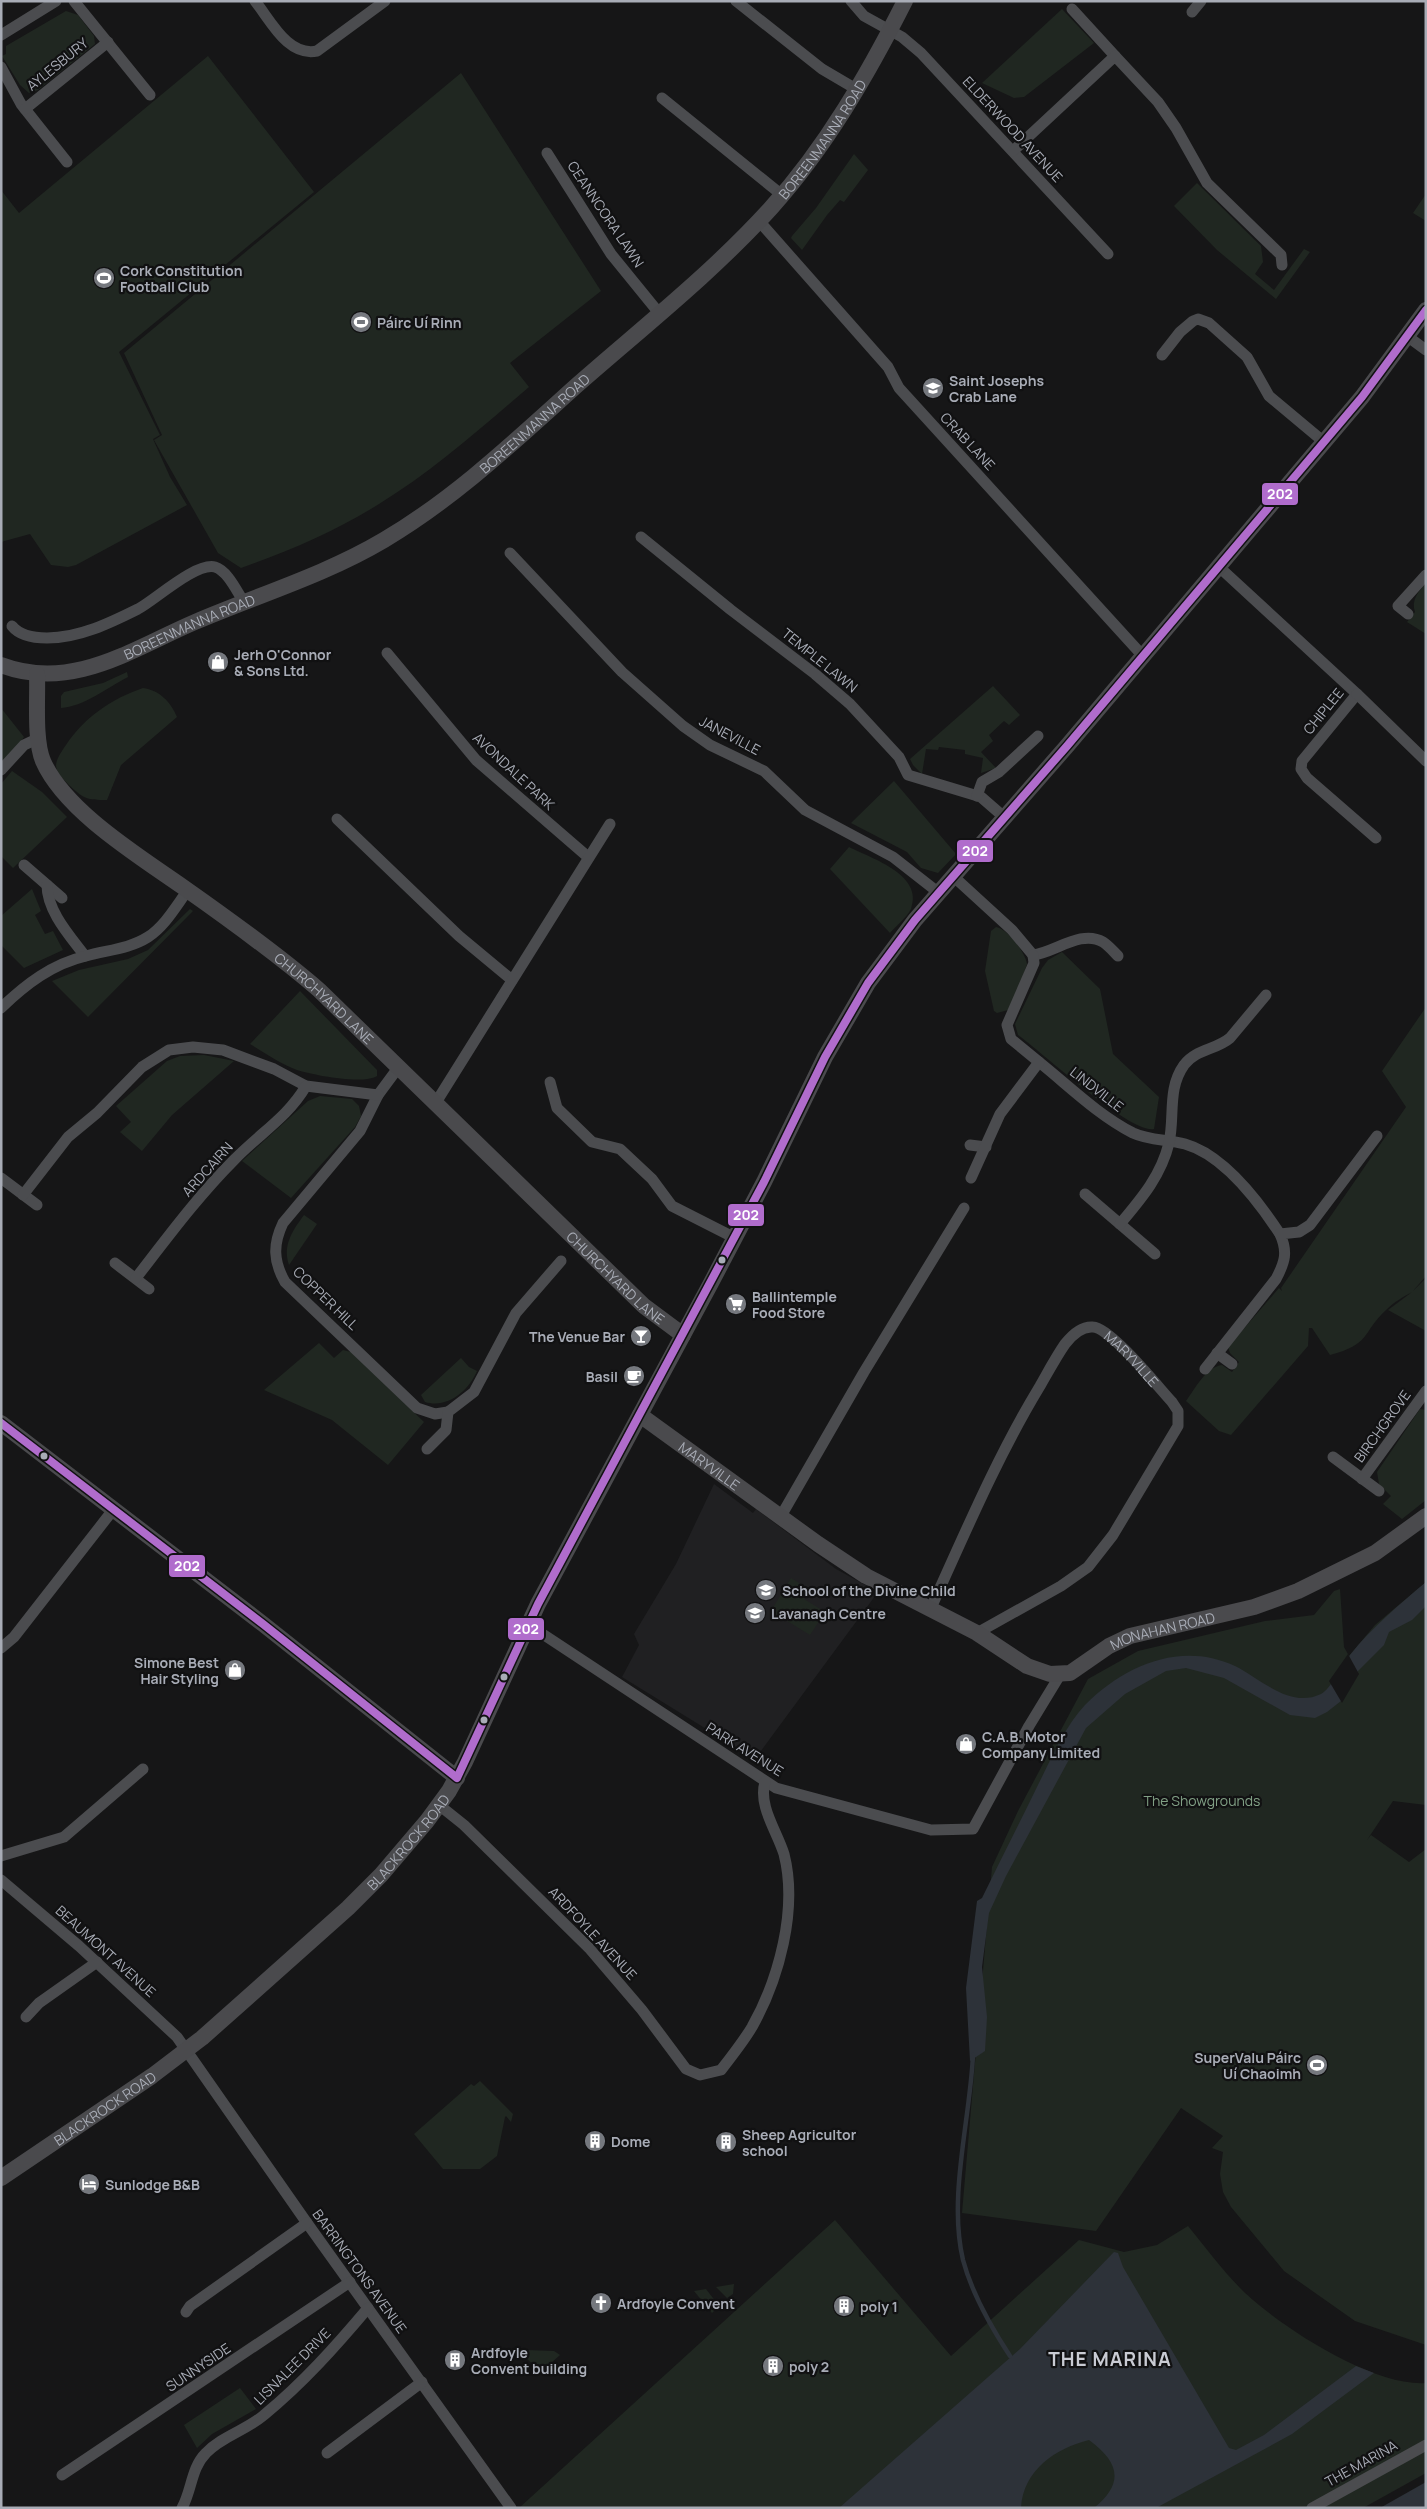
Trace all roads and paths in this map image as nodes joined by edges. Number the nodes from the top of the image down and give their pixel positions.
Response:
1 (56, 1) edge
2 (74, 1) edge
3 (255, 1) edge
4 (385, 1) edge
5 (736, 1) edge
6 (851, 1) edge
7 (905, 1) edge
8 (1202, 1) edge
9 (1072, 9) dead end
10 (1192, 12) dead end
11 (890, 30) junction
12 (1, 35) edge
13 (108, 42) junction
14 (1115, 56) junction
15 (1, 67) edge
16 (856, 89) junction
17 (150, 95) dead end
18 (662, 98) dead end
19 (25, 109) junction
20 (1013, 150) junction
21 (548, 153) dead end
22 (67, 162) dead end
23 (782, 195) junction
24 (759, 221) junction
25 (1108, 254) dead end
26 (1282, 266) dead end
27 (1426, 310) edge
28 (659, 314) junction
29 (1408, 336) junction
30 (1426, 350) edge
31 (1162, 355) dead end
32 (1324, 442) junction
33 (641, 537) dead end
34 (510, 553) dead end
35 (1218, 566) junction
36 (1426, 575) edge
37 (244, 602) junction
38 (1408, 614) dead end
39 (12, 626) dead end
40 (387, 654) dead end
41 (1142, 655) junction
42 (1, 665) edge
43 (37, 674) junction
44 (1357, 694) junction
45 (1038, 736) dead end
46 (39, 738) junction
47 (1426, 761) edge
48 (1, 770) edge
49 (977, 796) junction
50 (1004, 817) junction
51 (337, 819) dead end
52 (610, 824) dead end
53 (1376, 838) dead end
54 (588, 857) junction
55 (24, 865) dead end
56 (953, 876) junction
57 (47, 885) junction
58 (188, 890) junction
59 (939, 892) junction
60 (62, 898) dead end
61 (1033, 955) junction
62 (84, 956) junction
63 (1118, 956) dead end
64 (512, 980) junction
65 (1266, 996) dead end
66 (1, 1008) edge
67 (1039, 1062) junction
68 (398, 1068) junction
69 (550, 1082) dead end
70 (306, 1086) junction
71 (378, 1095) junction
72 (435, 1104) junction
73 (1377, 1136) dead end
74 (1169, 1142) junction
75 (970, 1145) dead end
76 (986, 1147) junction
77 (1, 1178) edge
78 (972, 1178) dead end
79 (1085, 1194) dead end
80 (23, 1195) junction
81 (37, 1205) dead end
82 (964, 1208) dead end
83 (1120, 1224) junction
84 (1280, 1234) junction
85 (735, 1238) junction
86 (1155, 1254) dead end
87 (561, 1262) dead end
88 (115, 1263) dead end
89 (136, 1278) junction
90 (149, 1289) dead end
91 (683, 1335) junction
92 (1217, 1353) junction
93 (1232, 1364) dead end
94 (1205, 1370) dead end
95 (1426, 1391) edge
96 (448, 1412) junction
97 (640, 1415) junction
98 (1, 1423) edge
99 (427, 1450) dead end
100 (1333, 1457) dead end
101 (1362, 1479) junction
102 (1379, 1491) dead end
103 (113, 1510) junction
104 (781, 1516) junction
105 (1426, 1516) edge
106 (930, 1608) junction
107 (529, 1625) junction
108 (977, 1633) junction
109 (1, 1648) edge
110 (1060, 1676) junction
111 (143, 1769) dead end
112 (457, 1778) junction
113 (766, 1782) junction
114 (439, 1805) junction
115 (1, 1856) edge
116 (1, 1880) edge
117 (96, 1962) junction
118 (26, 2018) dead end
119 (187, 2050) junction
120 (1, 2178) edge
121 (307, 2223) junction
122 (350, 2282) junction
123 (368, 2308) junction
124 (186, 2312) dead end
125 (422, 2382) junction
126 (1426, 2445) edge
127 (327, 2453) dead end
128 (62, 2475) dead end
129 (182, 2508) edge
130 (511, 2508) edge
131 (1312, 2508) edge

1 - 12 street
2 - 13 street, AYLESBURY
3 - 4 street
5 - 16 street
6 - 11 street, ELDERWOOD AVENUE
7 - 11 street, BOREENMANNA ROAD
8 - 10 street
9 - 14 street
11 - 16 street, BOREENMANNA ROAD
11 - 20 street, ELDERWOOD AVENUE
13 - 17 street, AYLESBURY
13 - 19 street, AYLESBURY
14 - 20 street
14 - 26 street
15 - 19 street, AYLESBURY
16 - 23 street, BOREENMANNA ROAD
18 - 23 street
19 - 22 street, AYLESBURY
20 - 25 street, ELDERWOOD AVENUE
21 - 28 street, CEANNCORA LAWN
23 - 24 street, BOREENMANNA ROAD
24 - 28 street, BOREENMANNA ROAD
24 - 41 street, CRAB LANE
27 - 29 street, BLACKROCK ROAD
28 - 37 street, BOREENMANNA ROAD
29 - 30 street
29 - 32 street, BLACKROCK ROAD
31 - 32 street
32 - 35 street, BLACKROCK ROAD
33 - 49 street, TEMPLE LAWN
34 - 59 street, JANEVILLE
35 - 41 street, BLACKROCK ROAD
35 - 44 street, CHIPLEE
36 - 38 street
37 - 39 street
37 - 43 street, BOREENMANNA ROAD
40 - 54 street, AVONDALE PARK
41 - 50 street, BLACKROCK ROAD
42 - 43 street
43 - 46 street, CHURCHYARD LANE
44 - 47 street
44 - 53 street, CHIPLEE
45 - 49 street
46 - 48 street
46 - 58 street, CHURCHYARD LANE
49 - 50 street, TEMPLE LAWN
50 - 56 street, BLACKROCK ROAD
51 - 64 street
52 - 54 street
54 - 64 street
55 - 57 street
56 - 59 street, BLACKROCK ROAD
56 - 61 street
57 - 60 street
57 - 62 street
58 - 62 street
58 - 68 street, CHURCHYARD LANE
59 - 85 street, BLACKROCK ROAD
61 - 63 street
61 - 67 street, LINDVILLE
62 - 66 street
64 - 72 street
65 - 74 street
67 - 74 street, LINDVILLE
67 - 76 street
68 - 71 street, COPPER HILL
68 - 72 street, CHURCHYARD LANE
69 - 85 street
70 - 71 street
70 - 80 street
70 - 89 street, ARDCAIRN
71 - 96 street, COPPER HILL
72 - 91 street, CHURCHYARD LANE
73 - 84 street
74 - 83 street
74 - 84 street, LINDVILLE
75 - 76 street
76 - 78 street
77 - 80 street
79 - 83 street
80 - 81 street
82 - 104 street
83 - 86 street
84 - 92 street, LINDVILLE
85 - 91 street, BLACKROCK ROAD
87 - 96 street
88 - 89 street
89 - 90 street
91 - 97 street, BLACKROCK ROAD
92 - 93 street
92 - 94 street, LINDVILLE
95 - 101 street, BIRCHGROVE
96 - 99 street
97 - 104 street, MARYVILLE
97 - 107 street, BLACKROCK ROAD
98 - 103 street
100 - 101 street, BIRCHGROVE
101 - 102 street, BIRCHGROVE
103 - 109 street
103 - 112 street
104 - 106 street, MARYVILLE
105 - 110 street, MONAHAN ROAD
106 - 108 street, MARYVILLE
106 - 108 street, MARYVILLE
107 - 112 street, BLACKROCK ROAD
107 - 113 street, PARK AVENUE
108 - 110 street, MARYVILLE
110 - 113 street, PARK AVENUE
111 - 115 street
112 - 114 street, BLACKROCK ROAD
113 - 114 street, ARDFOYLE AVENUE
114 - 119 street, BLACKROCK ROAD
116 - 117 street, BEAUMONT AVENUE
117 - 118 street
117 - 119 street, BEAUMONT AVENUE
119 - 120 street, BLACKROCK ROAD
119 - 121 street, BARRINGTONS AVENUE
121 - 122 street, BARRINGTONS AVENUE
121 - 124 street
122 - 123 street, BARRINGTONS AVENUE
122 - 128 street, SUNNYSIDE
123 - 125 street, BARRINGTONS AVENUE
123 - 129 street, LISNALEE DRIVE
125 - 127 street
125 - 130 street, BARRINGTONS AVENUE
126 - 131 street, THE MARINA

